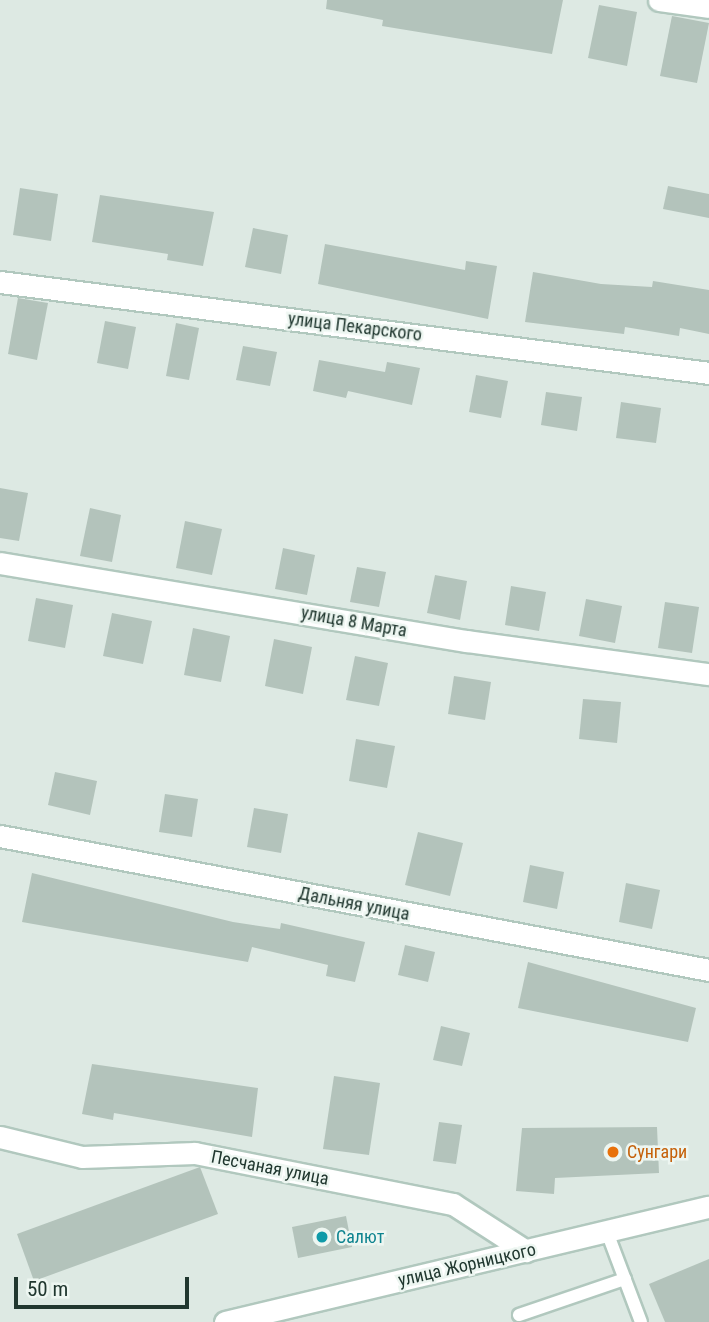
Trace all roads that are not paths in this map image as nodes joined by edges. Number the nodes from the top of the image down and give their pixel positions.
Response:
1 (659, 0) edge
2 (709, 7) edge
3 (0, 282) edge
4 (709, 373) edge
5 (0, 563) edge
6 (709, 674) edge
7 (0, 836) edge
8 (709, 970) edge
9 (0, 1137) edge
10 (709, 1207) edge
11 (607, 1231) junction
12 (526, 1251) junction
13 (625, 1279) junction
14 (519, 1315) dead end
15 (256, 1319) edge
16 (225, 1322) edge
17 (641, 1322) edge

1 - 2 street
3 - 4 street, улица Пекарского
5 - 6 street, улица 8 Марта
7 - 8 street, Дальняя улица
9 - 12 street, Песчаная улица
10 - 11 street, улица Жорницкого
11 - 12 street, улица Жорницкого
11 - 13 lane
12 - 15 street, улица Жорницкого
13 - 14 lane
13 - 17 lane
15 - 16 street, улица Жорницкого

